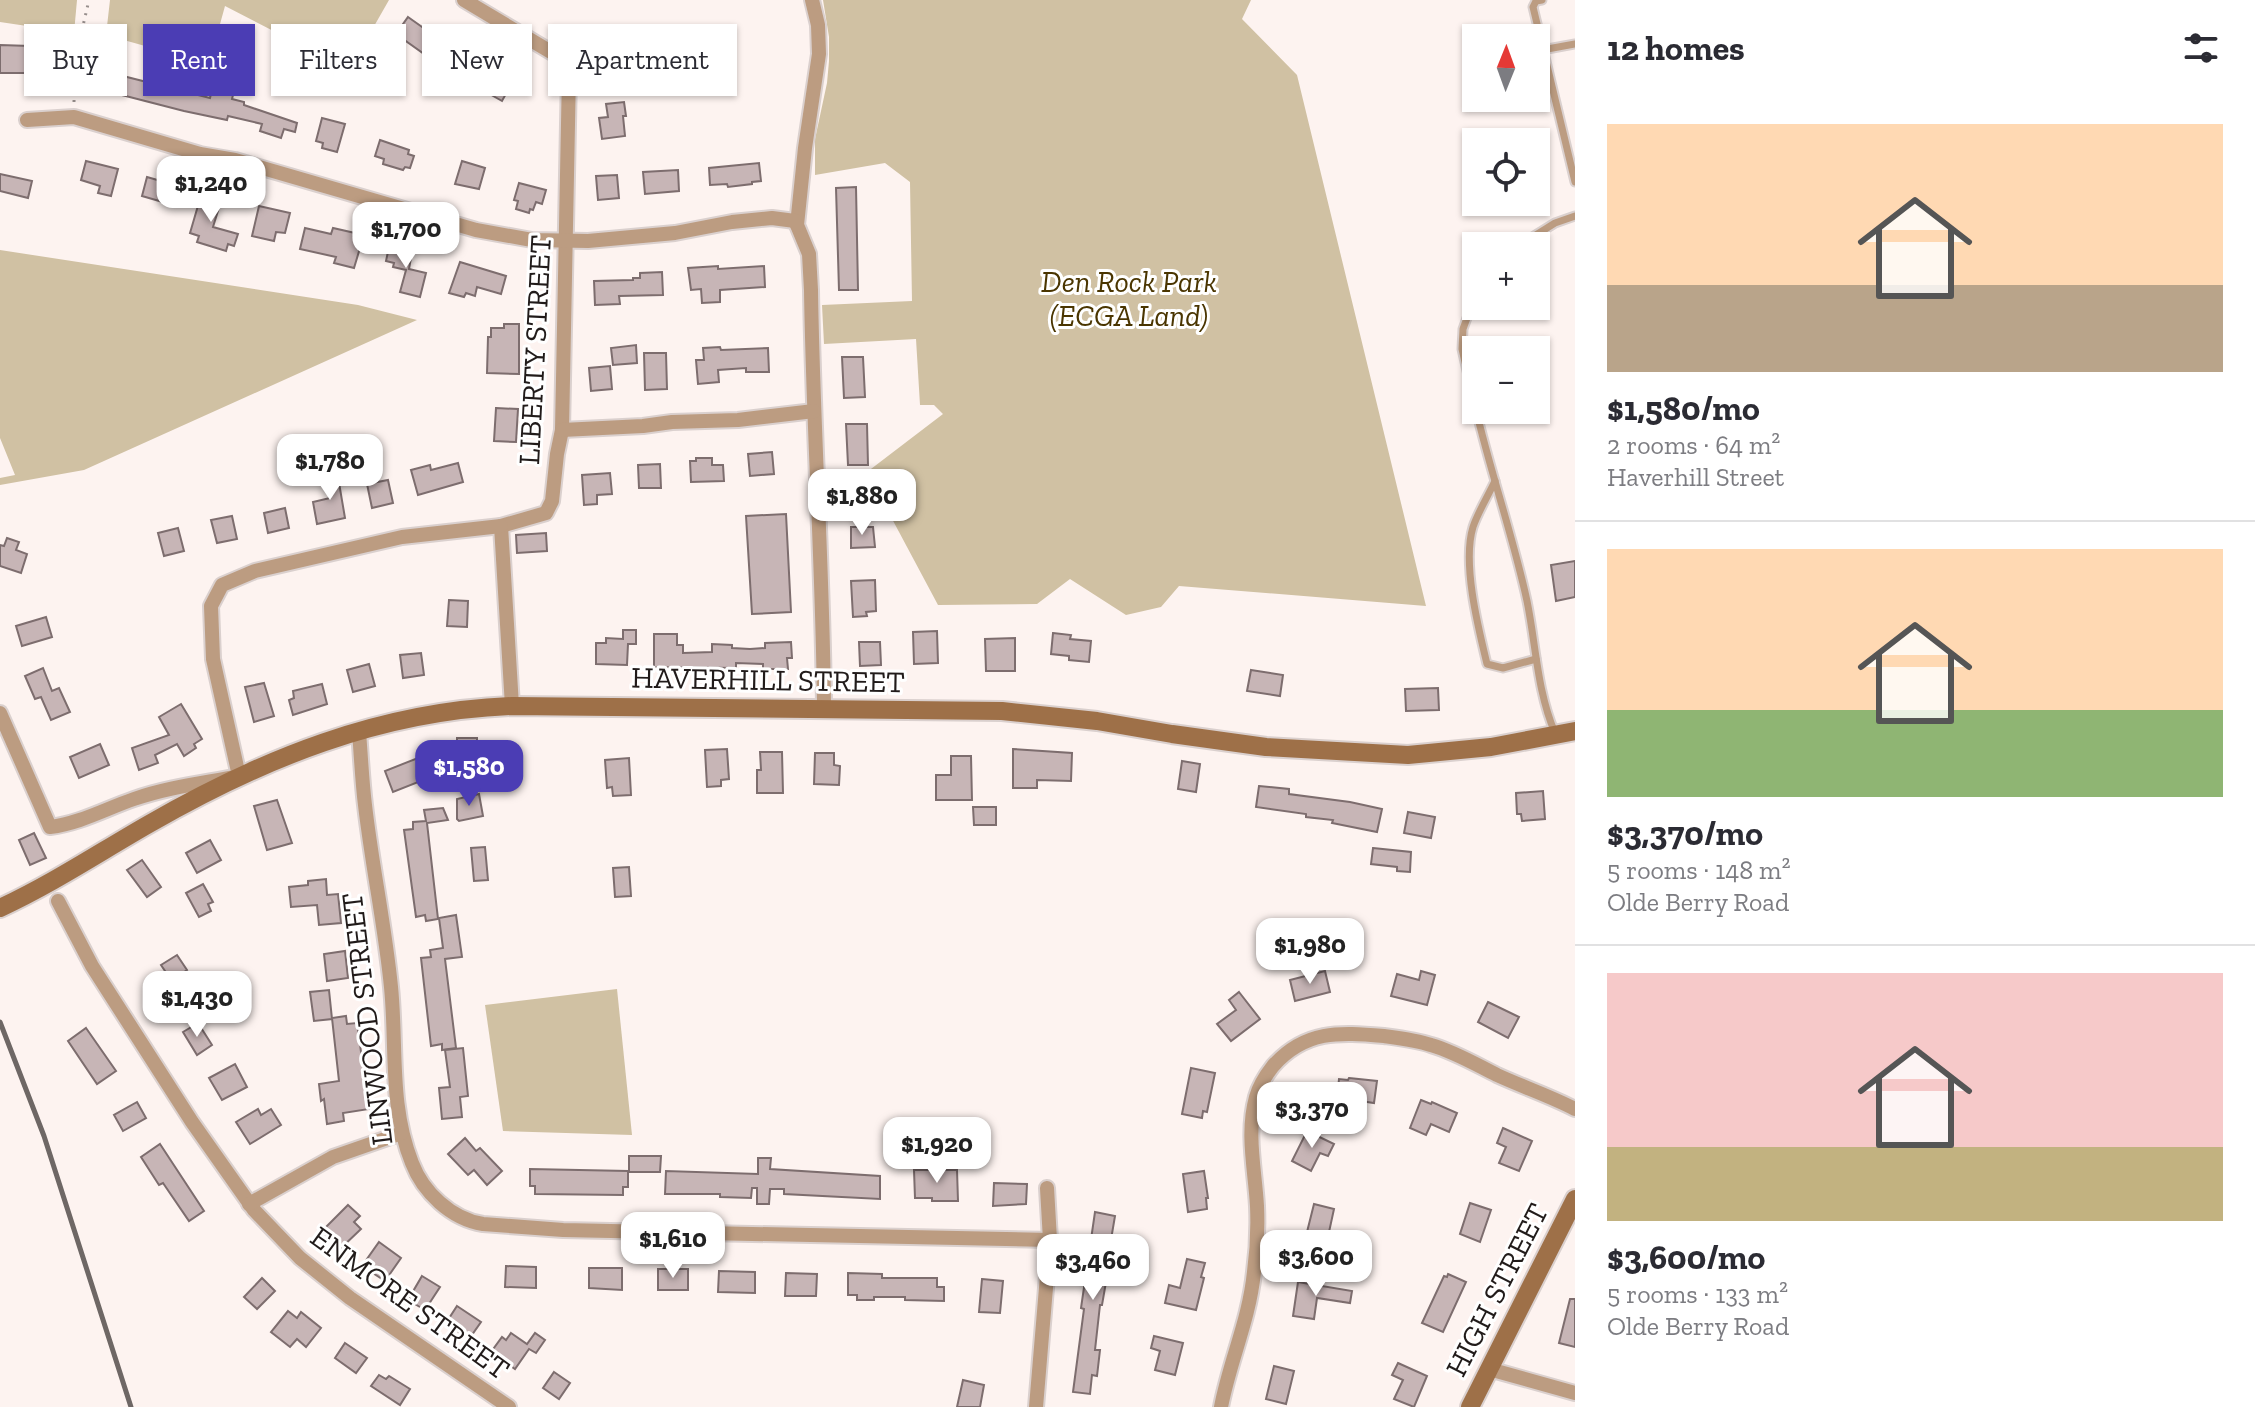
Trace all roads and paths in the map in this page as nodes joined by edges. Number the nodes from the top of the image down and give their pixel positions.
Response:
1 (89, 0) edge
2 (464, 0) edge
3 (812, 0) edge
4 (1542, 0) edge
5 (1537, 24) edge
6 (1575, 44) edge
7 (1550, 49) edge
8 (1550, 82) edge
9 (74, 117) junction
10 (27, 120) dead end
11 (1575, 182) edge
12 (1575, 216) edge
13 (797, 225) junction
14 (1541, 232) edge
15 (566, 241) junction
16 (814, 411) junction
17 (1480, 424) edge
18 (562, 430) junction
19 (1495, 481) junction
20 (501, 526) junction
21 (1536, 659) junction
22 (512, 706) junction
23 (824, 709) junction
24 (0, 713) edge
25 (1575, 731) edge
26 (359, 732) junction
27 (1555, 735) junction
28 (239, 776) junction
29 (58, 901) dead end
30 (0, 908) edge
31 (1575, 1109) edge
32 (402, 1133) junction
33 (1047, 1188) dead end
34 (1575, 1199) edge
35 (249, 1204) junction
36 (1050, 1240) junction
37 (1489, 1369) junction
38 (1575, 1393) edge
39 (509, 1407) edge
40 (1036, 1407) edge
41 (1221, 1407) edge
42 (1470, 1407) edge

1 - 9 path
2 - 15 street, LIBERTY STREET
3 - 13 street
4 - 5 lane
6 - 7 lane
8 - 11 lane
9 - 10 street
9 - 15 street
12 - 14 lane
13 - 15 street
13 - 16 street
15 - 18 street, LIBERTY STREET
16 - 18 street
16 - 23 street
17 - 19 lane
18 - 20 street, LIBERTY STREET
19 - 21 lane
19 - 21 lane
20 - 22 street
20 - 28 street
21 - 27 lane
22 - 23 main road, HAVERHILL STREET
22 - 26 main road, HAVERHILL STREET
23 - 27 main road, HAVERHILL STREET
24 - 28 street
25 - 27 main road, HAVERHILL STREET
26 - 28 main road, HAVERHILL STREET
26 - 32 street, LINWOOD STREET
28 - 30 main road, HAVERHILL STREET
29 - 35 street, ENMORE STREET
31 - 41 street
32 - 35 street
32 - 36 street, LINWOOD STREET
33 - 36 street
34 - 37 main road, HIGH STREET
35 - 39 street, ENMORE STREET
36 - 40 street
37 - 38 street
37 - 42 main road, HIGH STREET

